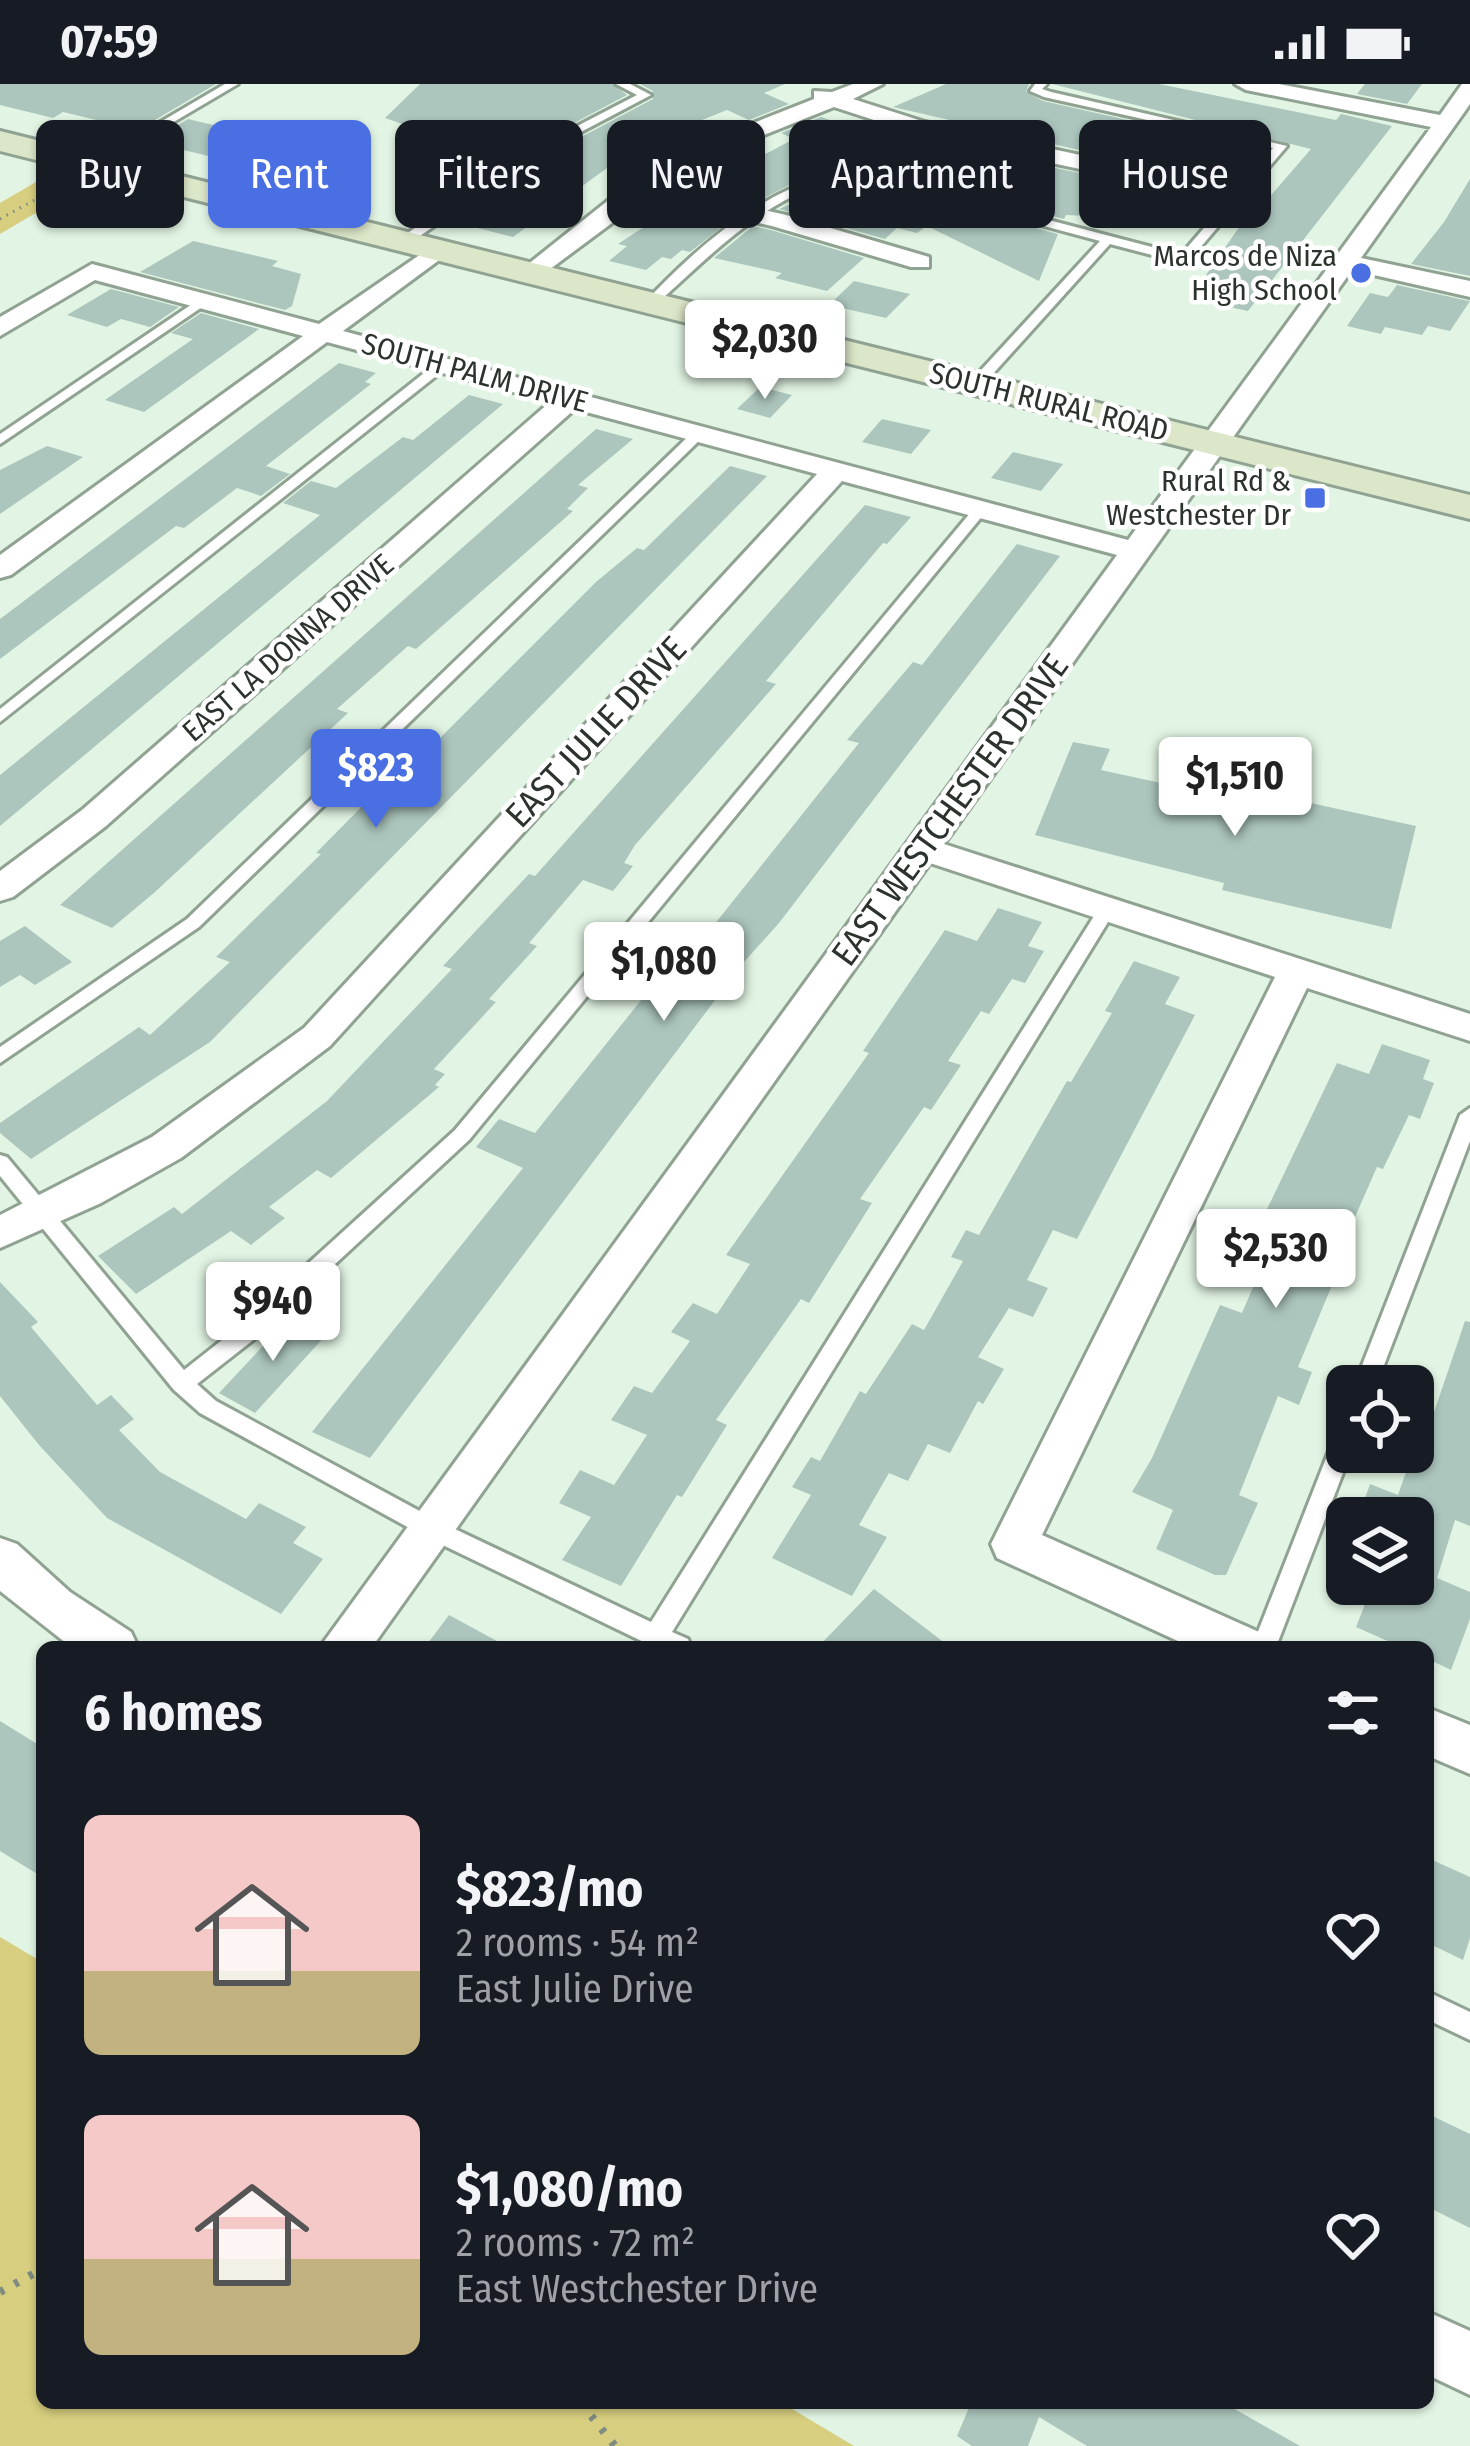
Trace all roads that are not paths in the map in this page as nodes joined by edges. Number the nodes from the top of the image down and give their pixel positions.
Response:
1 (233, 84) edge
2 (621, 84) edge
3 (793, 84) edge
4 (872, 84) edge
5 (1042, 84) edge
6 (1246, 84) edge
7 (1470, 89) edge
8 (1326, 91) edge
9 (830, 100) junction
10 (172, 120) edge
11 (1445, 123) junction
12 (765, 126) edge
13 (0, 141) edge
14 (36, 154) edge
15 (1079, 162) edge
16 (184, 194) edge
17 (765, 209) edge
18 (607, 212) edge
19 (765, 217) edge
20 (738, 228) edge
21 (1108, 239) junction
22 (420, 245) junction
23 (920, 262) dead end
24 (1347, 262) junction
25 (529, 273) junction
26 (1470, 289) edge
27 (205, 301) junction
28 (650, 303) junction
29 (0, 328) edge
30 (324, 333) junction
31 (443, 365) junction
32 (976, 384) junction
33 (570, 399) junction
34 (699, 434) junction
35 (0, 440) edge
36 (1213, 443) junction
37 (837, 470) junction
38 (1470, 507) edge
39 (981, 509) junction
40 (1135, 550) junction
41 (0, 569) edge
42 (0, 717) edge
43 (924, 849) junction
44 (0, 889) edge
45 (1107, 909) junction
46 (1297, 972) junction
47 (1470, 1028) edge
48 (0, 1055) edge
49 (1470, 1114) edge
50 (0, 1162) edge
51 (42, 1215) junction
52 (0, 1232) edge
53 (1373, 1365) edge
54 (182, 1384) junction
55 (1331, 1473) edge
56 (430, 1528) junction
57 (7, 1579) edge
58 (656, 1636) junction
59 (102, 1641) edge
60 (348, 1641) edge
61 (666, 1641) edge
62 (1229, 1641) edge
63 (1266, 1641) edge
64 (1434, 1734) edge
65 (1470, 1750) edge
66 (1434, 2009) edge
67 (1470, 2026) edge
68 (1434, 2345) edge
69 (1470, 2364) edge

1 - 10 lane
2 - 22 lane
3 - 9 street
4 - 9 street
5 - 21 lane
6 - 8 street
7 - 11 street, EAST WESTCHESTER DRIVE
8 - 11 street
9 - 12 street
9 - 15 street
11 - 24 street, EAST WESTCHESTER DRIVE
13 - 14 main road, SOUTH RURAL ROAD
16 - 22 main road, SOUTH RURAL ROAD
17 - 21 lane
18 - 25 street
19 - 23 street
20 - 28 lane
21 - 32 lane
22 - 25 main road, SOUTH RURAL ROAD
22 - 30 street
24 - 26 street
24 - 36 street, EAST WESTCHESTER DRIVE
25 - 28 main road, SOUTH RURAL ROAD
27 - 29 street, SOUTH PALM DRIVE
27 - 30 street, SOUTH PALM DRIVE
27 - 35 lane
28 - 32 main road, SOUTH RURAL ROAD
30 - 31 street, SOUTH PALM DRIVE
30 - 41 street
31 - 33 street, SOUTH PALM DRIVE
31 - 42 lane
32 - 36 main road, SOUTH RURAL ROAD
33 - 34 street, SOUTH PALM DRIVE
33 - 44 street, EAST LA DONNA DRIVE
34 - 37 street, SOUTH PALM DRIVE
34 - 48 lane
36 - 38 main road, SOUTH RURAL ROAD
36 - 40 street, EAST WESTCHESTER DRIVE
37 - 39 street, SOUTH PALM DRIVE
37 - 51 street, EAST JULIE DRIVE
39 - 40 street, SOUTH PALM DRIVE
39 - 54 lane
40 - 43 street, EAST WESTCHESTER DRIVE
43 - 45 street
43 - 56 street, EAST WESTCHESTER DRIVE
45 - 46 street
45 - 58 lane
46 - 47 street
46 - 62 street
49 - 53 lane
50 - 51 lane
51 - 52 street, EAST JULIE DRIVE
51 - 54 lane
54 - 56 lane
55 - 63 lane
56 - 58 lane
56 - 60 street, EAST WESTCHESTER DRIVE
57 - 59 street
58 - 61 lane
64 - 65 street
66 - 67 lane
68 - 69 street

